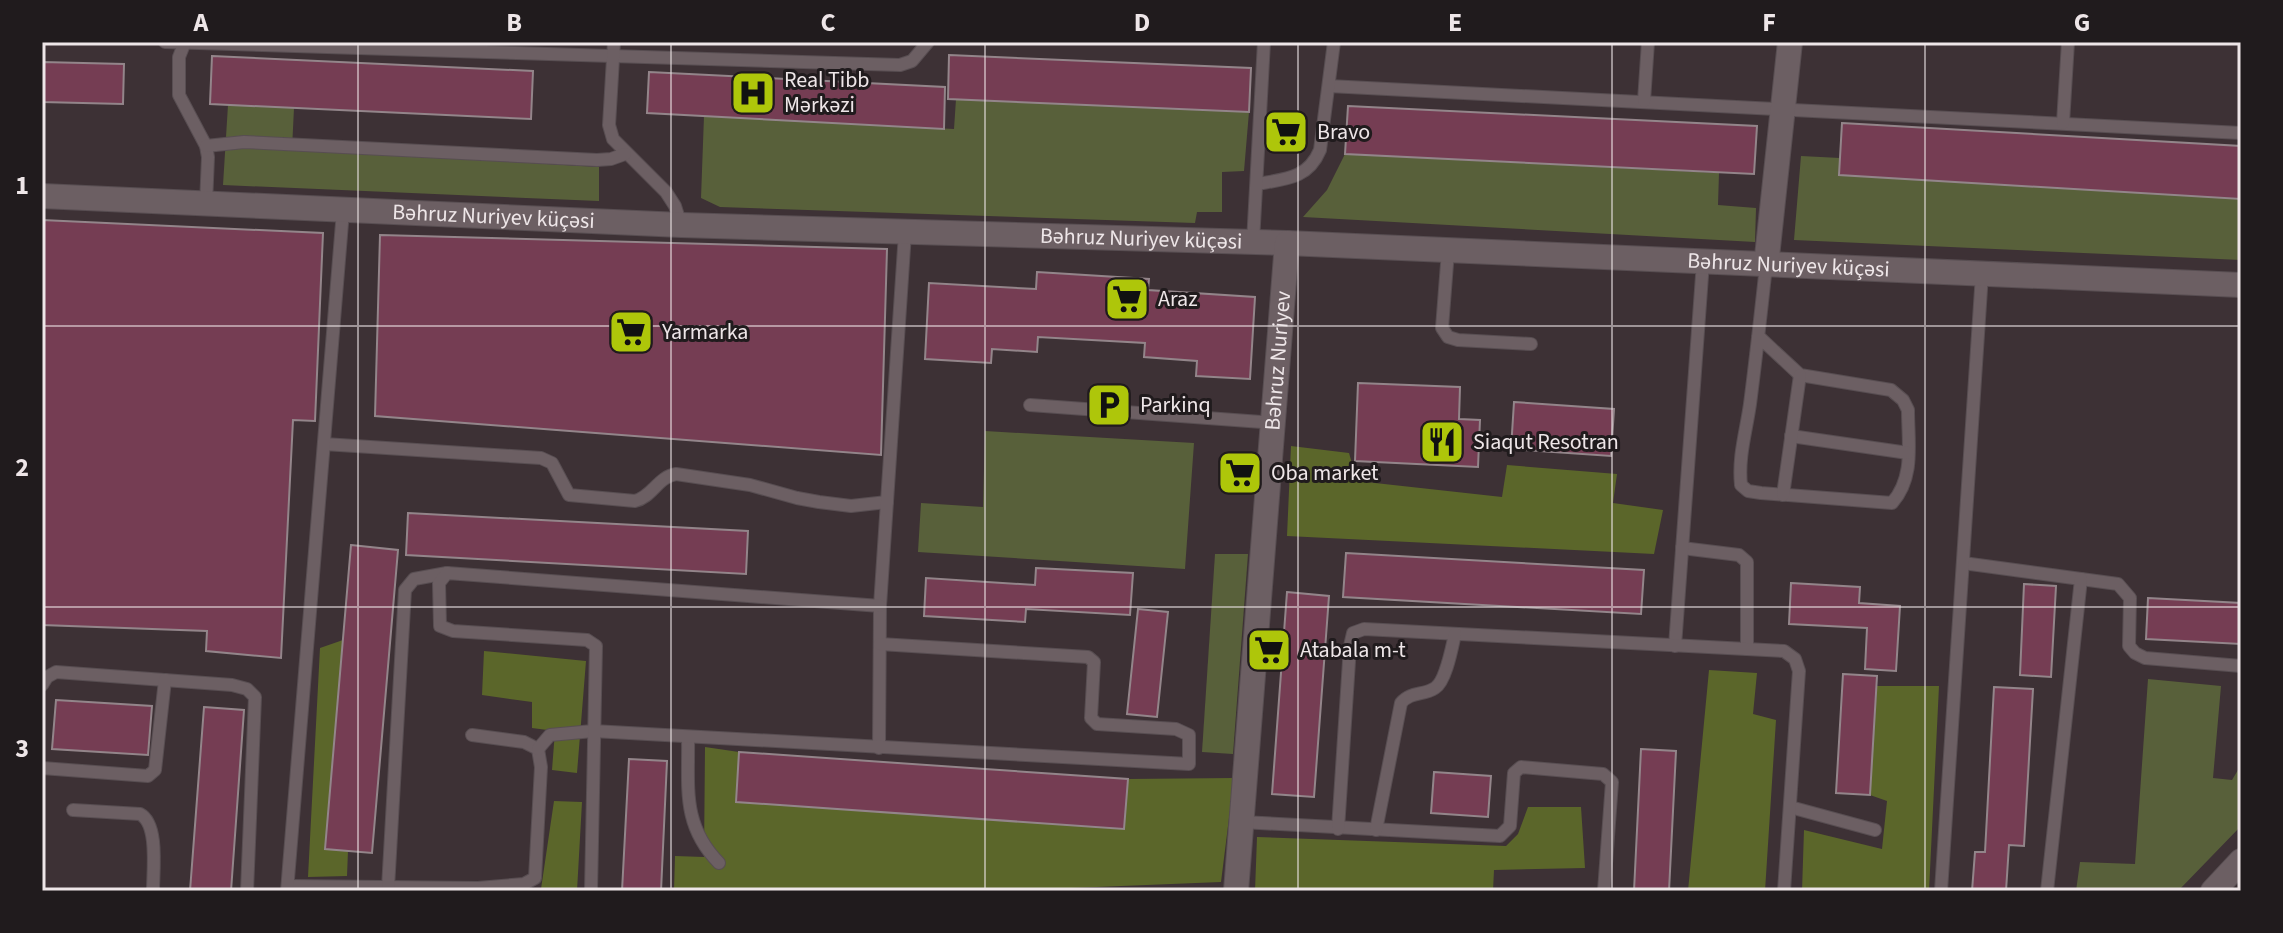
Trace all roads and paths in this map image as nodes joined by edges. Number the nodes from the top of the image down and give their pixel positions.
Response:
1 (165, 42) edge
2 (184, 42) edge
3 (614, 42) edge
4 (928, 42) edge
5 (1264, 42) edge
6 (1334, 42) edge
7 (1648, 42) edge
8 (1790, 42) edge
9 (2068, 42) edge
10 (613, 56) junction
11 (1329, 86) junction
12 (1644, 101) junction
13 (1783, 108) junction
14 (2063, 123) junction
15 (2241, 133) edge
16 (206, 146) junction
17 (625, 154) junction
18 (1257, 184) junction
19 (42, 196) edge
20 (206, 204) junction
21 (343, 211) junction
22 (681, 225) junction
23 (905, 233) junction
24 (1253, 242) junction
25 (1287, 243) junction
26 (1448, 251) junction
27 (1703, 262) junction
28 (1766, 266) junction
29 (1982, 274) junction
30 (2241, 285) edge
31 (1758, 336) junction
32 (1531, 344) dead end
33 (1800, 375) junction
34 (1030, 405) dead end
35 (1274, 423) junction
36 (1791, 436) junction
37 (324, 444) junction
38 (1908, 453) junction
39 (1783, 495) junction
40 (887, 502) junction
41 (1682, 548) junction
42 (1963, 563) junction
43 (447, 573) junction
44 (2081, 579) junction
45 (880, 606) junction
46 (1455, 634) junction
47 (880, 644) junction
48 (1675, 646) junction
49 (1747, 649) junction
50 (2241, 666) edge
51 (165, 680) junction
52 (42, 685) edge
53 (593, 731) junction
54 (472, 735) dead end
55 (688, 737) junction
56 (879, 748) junction
57 (538, 749) junction
58 (42, 768) edge
59 (1790, 807) junction
60 (73, 810) dead end
61 (1242, 822) junction
62 (1338, 829) junction
63 (1376, 830) junction
64 (1875, 830) dead end
65 (2241, 861) edge
66 (719, 863) dead end
67 (288, 888) edge
68 (388, 888) junction
69 (478, 890) edge
70 (153, 891) edge
71 (247, 891) edge
72 (591, 891) edge
73 (1236, 891) edge
74 (1604, 891) edge
75 (1784, 891) edge
76 (1941, 891) edge
77 (2047, 891) edge
78 (2213, 891) edge

1 - 2 lane
2 - 10 lane
2 - 16 lane
3 - 10 lane
4 - 10 lane
5 - 18 lane
6 - 11 lane
7 - 12 lane
8 - 13 street
9 - 14 lane
10 - 17 lane
11 - 12 lane
11 - 18 lane
12 - 13 lane
13 - 14 lane
13 - 28 street
14 - 15 lane
16 - 17 lane
16 - 20 lane
17 - 22 lane
18 - 24 lane
19 - 20 street, Bəhruz Nuriyev küçəsi
20 - 21 street, Bəhruz Nuriyev küçəsi
21 - 22 street, Bəhruz Nuriyev küçəsi
21 - 37 lane
22 - 23 street, Bəhruz Nuriyev küçəsi
23 - 24 street, Bəhruz Nuriyev küçəsi
23 - 40 lane
24 - 25 street, Bəhruz Nuriyev küçəsi
25 - 26 street, Bəhruz Nuriyev küçəsi
25 - 35 street, Bəhruz Nuriyev
26 - 27 street, Bəhruz Nuriyev küçəsi
26 - 32 lane
27 - 28 street, Bəhruz Nuriyev küçəsi
27 - 41 lane
28 - 29 street, Bəhruz Nuriyev küçəsi
28 - 31 lane
29 - 30 street, Bəhruz Nuriyev küçəsi
29 - 42 lane
31 - 33 lane
31 - 39 lane
33 - 36 lane
33 - 38 lane
34 - 35 lane
35 - 61 street, Bəhruz Nuriyev
36 - 38 lane
36 - 39 lane
37 - 40 lane
37 - 67 lane
38 - 39 lane
40 - 45 lane
41 - 48 lane
41 - 49 lane
42 - 44 lane
42 - 76 lane
43 - 45 lane
43 - 53 lane
43 - 68 lane
44 - 50 lane
44 - 77 lane
45 - 47 lane
46 - 48 lane
46 - 62 lane
46 - 63 lane
47 - 56 lane
47 - 56 lane
48 - 49 lane
49 - 59 lane
51 - 52 lane
51 - 58 lane
51 - 71 lane
53 - 55 lane
53 - 57 lane
53 - 72 lane
54 - 57 lane
55 - 56 lane
55 - 66 lane
57 - 69 lane
59 - 64 lane
59 - 75 lane
60 - 70 lane
61 - 62 lane
61 - 73 street, Bəhruz Nuriyev
62 - 63 lane
63 - 74 lane
65 - 78 street
67 - 68 lane
68 - 69 lane

